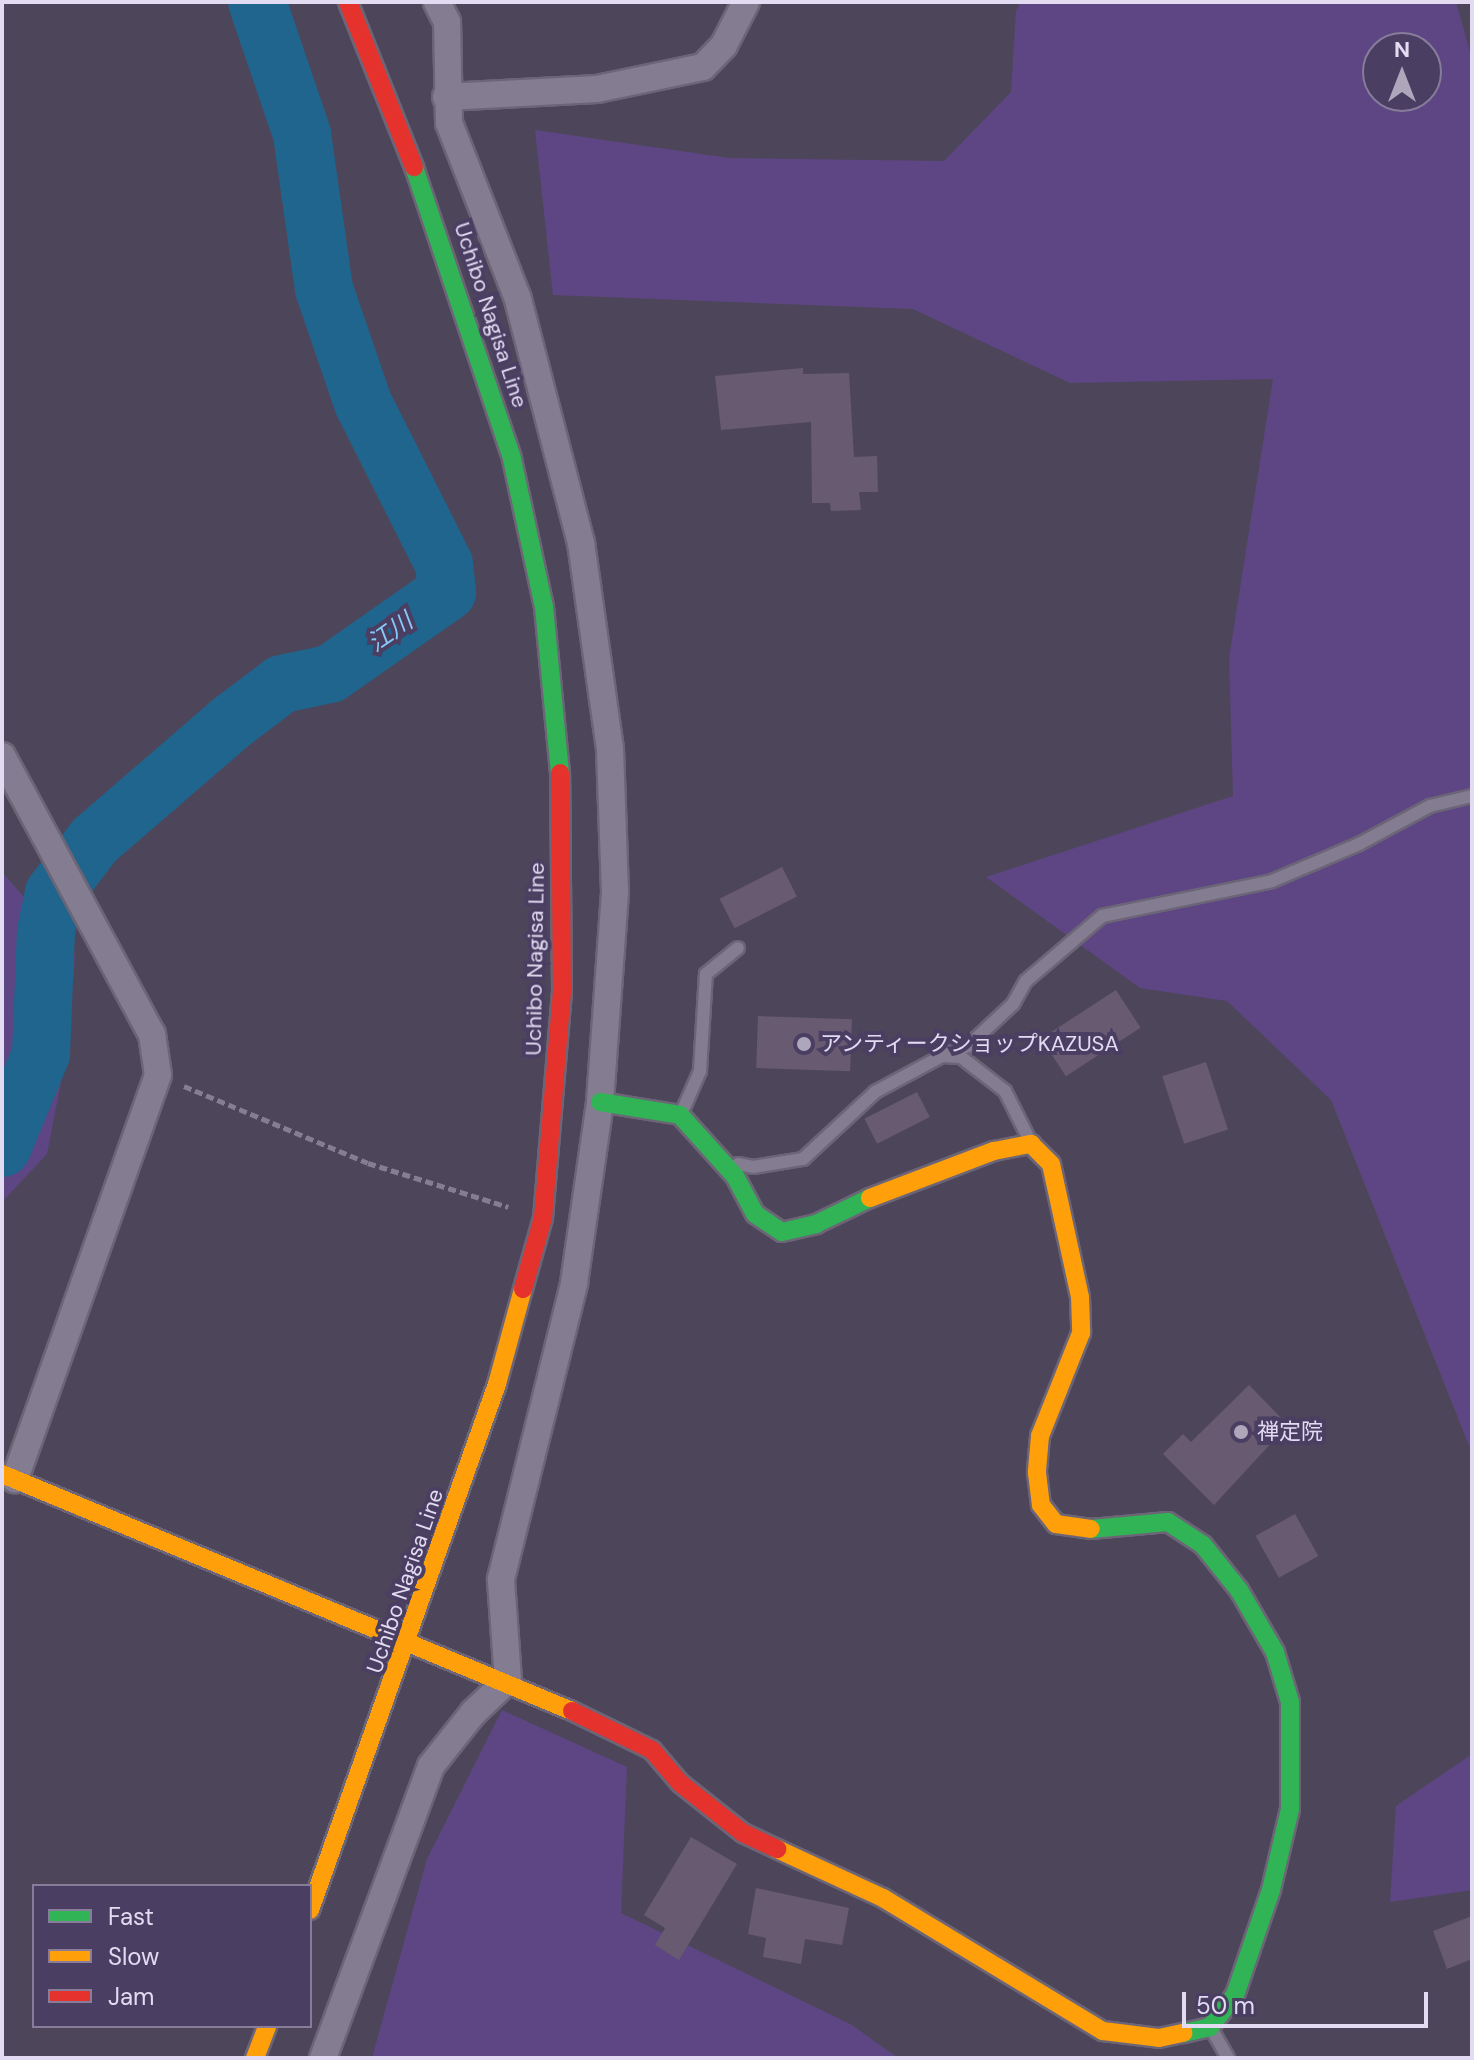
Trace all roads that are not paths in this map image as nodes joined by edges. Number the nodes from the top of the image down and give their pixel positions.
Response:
1 (437, 2) edge
2 (746, 2) edge
3 (356, 4) edge
4 (446, 97) junction
5 (2, 756) edge
6 (1472, 796) edge
7 (738, 948) dead end
8 (942, 1056) junction
9 (600, 1102) junction
10 (680, 1115) junction
11 (1031, 1144) junction
12 (723, 1160) junction
13 (9, 1476) edge
14 (409, 1643) junction
15 (508, 1680) junction
16 (312, 1905) edge
17 (1210, 2027) junction
18 (266, 2028) edge
19 (255, 2058) edge
20 (323, 2058) edge
21 (1228, 2058) edge

1 - 4 street
2 - 4 street
3 - 14 main road, Uchibo Nagisa Line
4 - 9 street
5 - 13 street
6 - 8 lane
7 - 10 lane
8 - 11 lane
8 - 12 lane
9 - 10 main road
9 - 15 street
10 - 12 main road
11 - 12 main road
11 - 17 main road
13 - 14 main road
14 - 15 main road
14 - 16 main road, Uchibo Nagisa Line
15 - 17 main road
15 - 20 street
17 - 21 lane
18 - 19 main road

